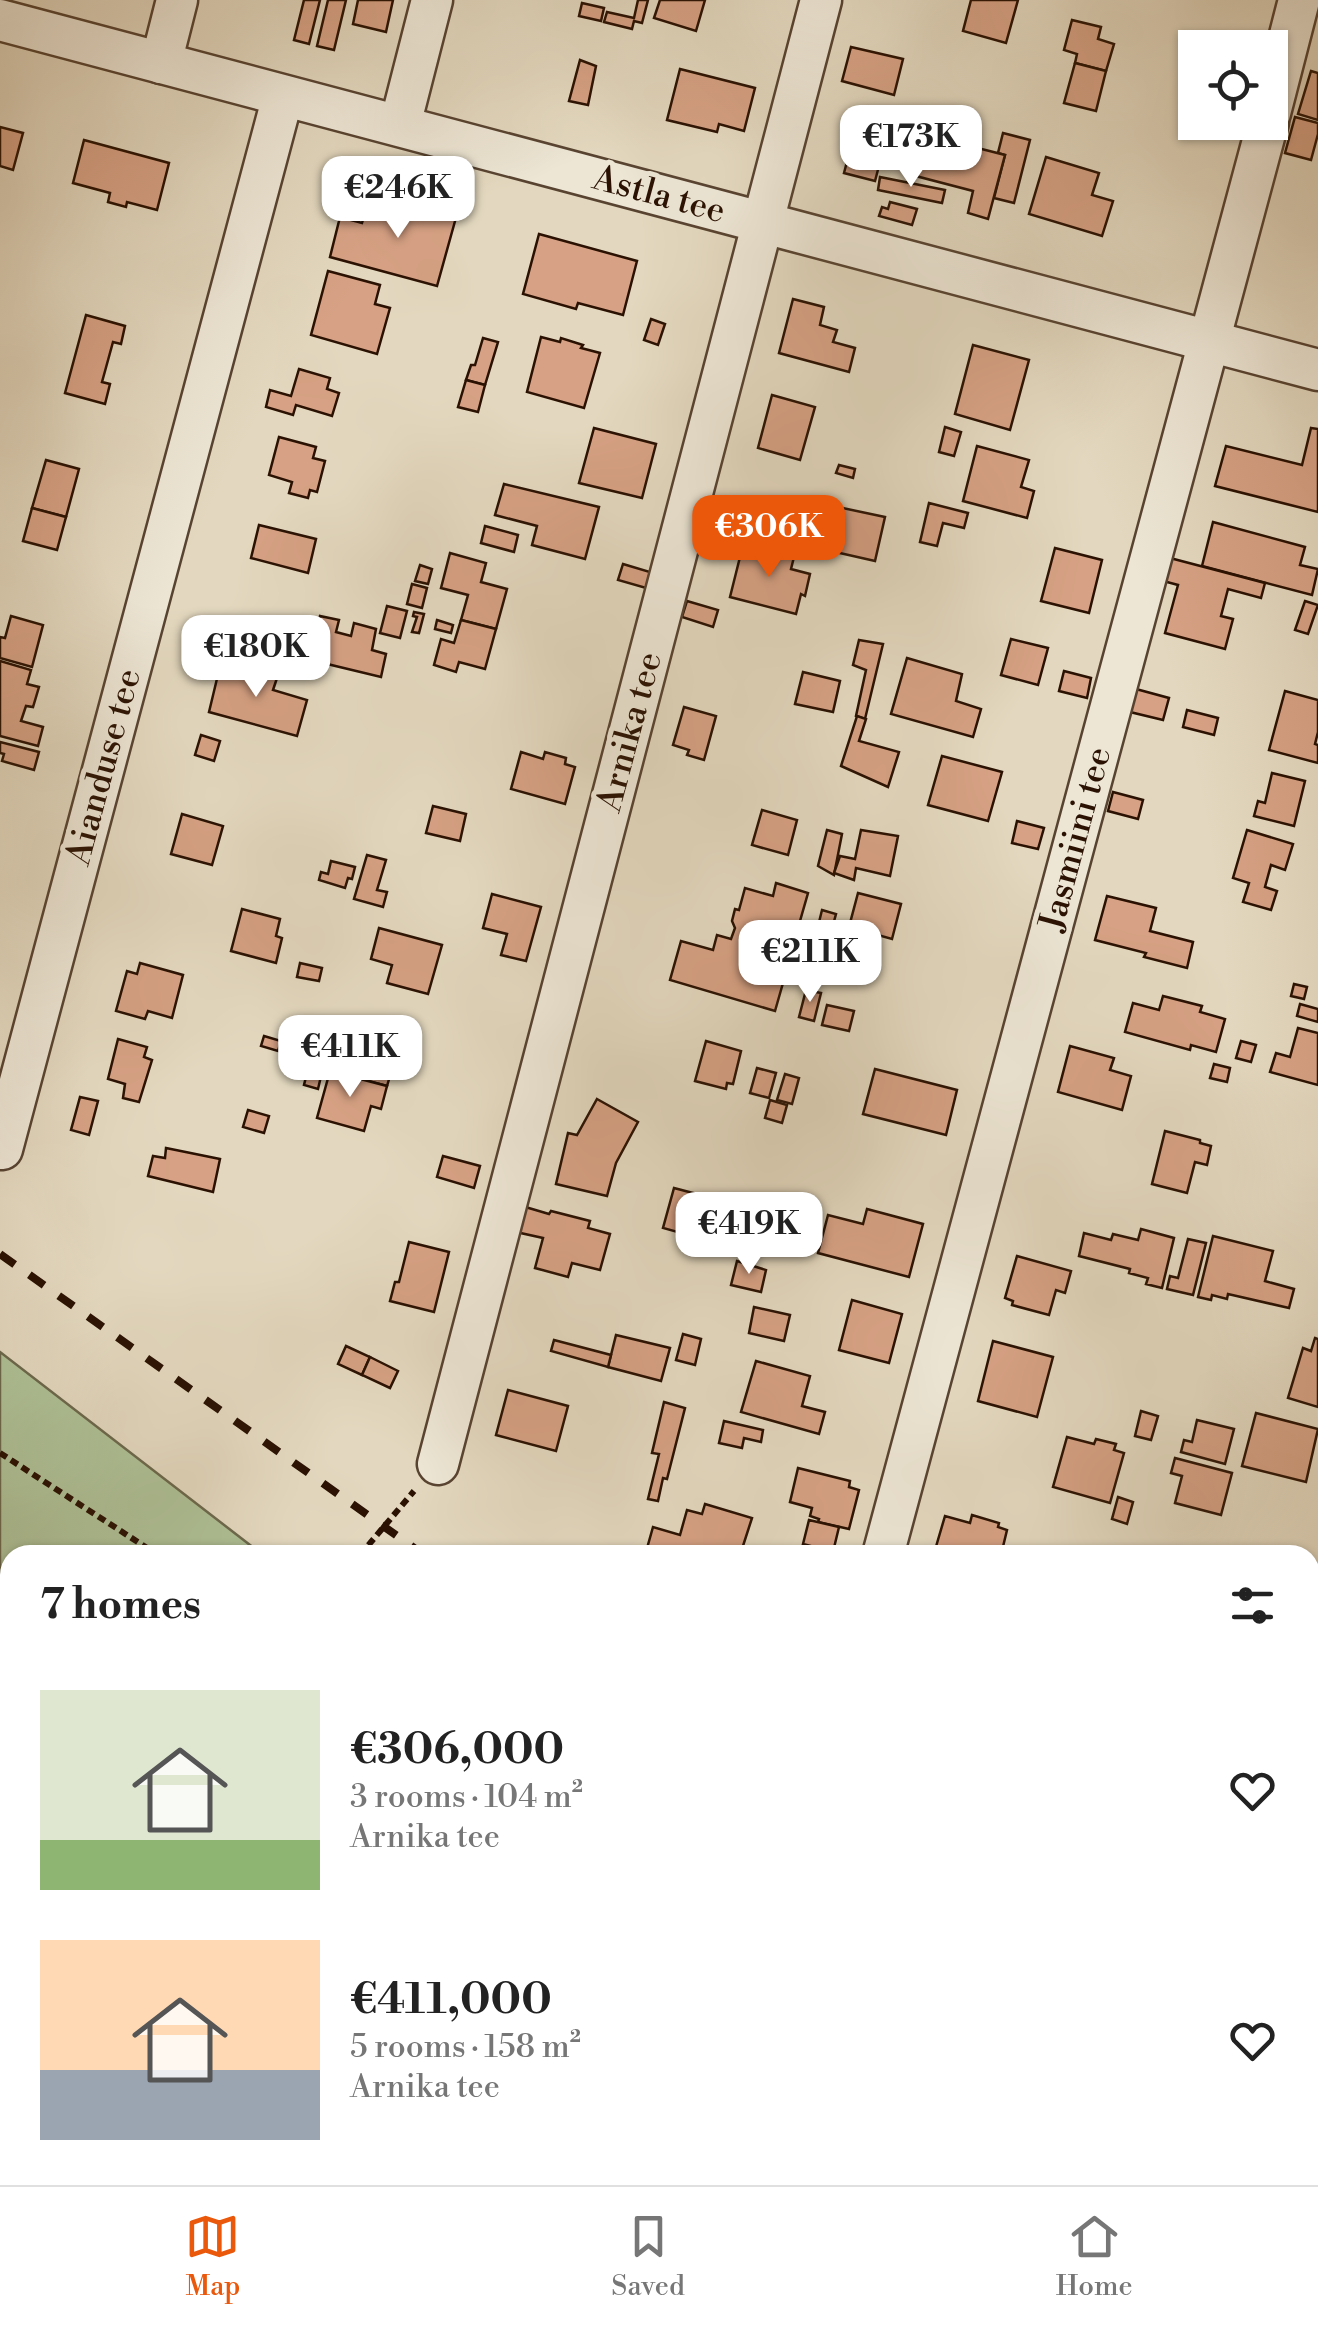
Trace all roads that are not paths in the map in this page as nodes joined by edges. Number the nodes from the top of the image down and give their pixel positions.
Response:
1 (177, 0) edge
2 (432, 0) edge
3 (821, 0) edge
4 (1300, 0) edge
5 (0, 20) edge
6 (1288, 45) edge
7 (160, 62) junction
8 (283, 96) junction
9 (400, 125) junction
10 (1263, 140) edge
11 (763, 223) junction
12 (1210, 343) junction
13 (1318, 370) edge
14 (2, 1149) edge
15 (438, 1464) road end
16 (886, 1545) edge

1 - 7 street
2 - 9 street
3 - 11 street, Arnika tee
4 - 6 street
5 - 7 street, Astla tee
7 - 8 street, Astla tee
8 - 9 street, Astla tee
8 - 14 street, Aianduse tee
9 - 11 street, Astla tee
10 - 12 street, Jasmiini tee
11 - 12 street, Astla tee
11 - 15 street, Arnika tee
12 - 13 street, Astla tee
12 - 16 street, Jasmiini tee

